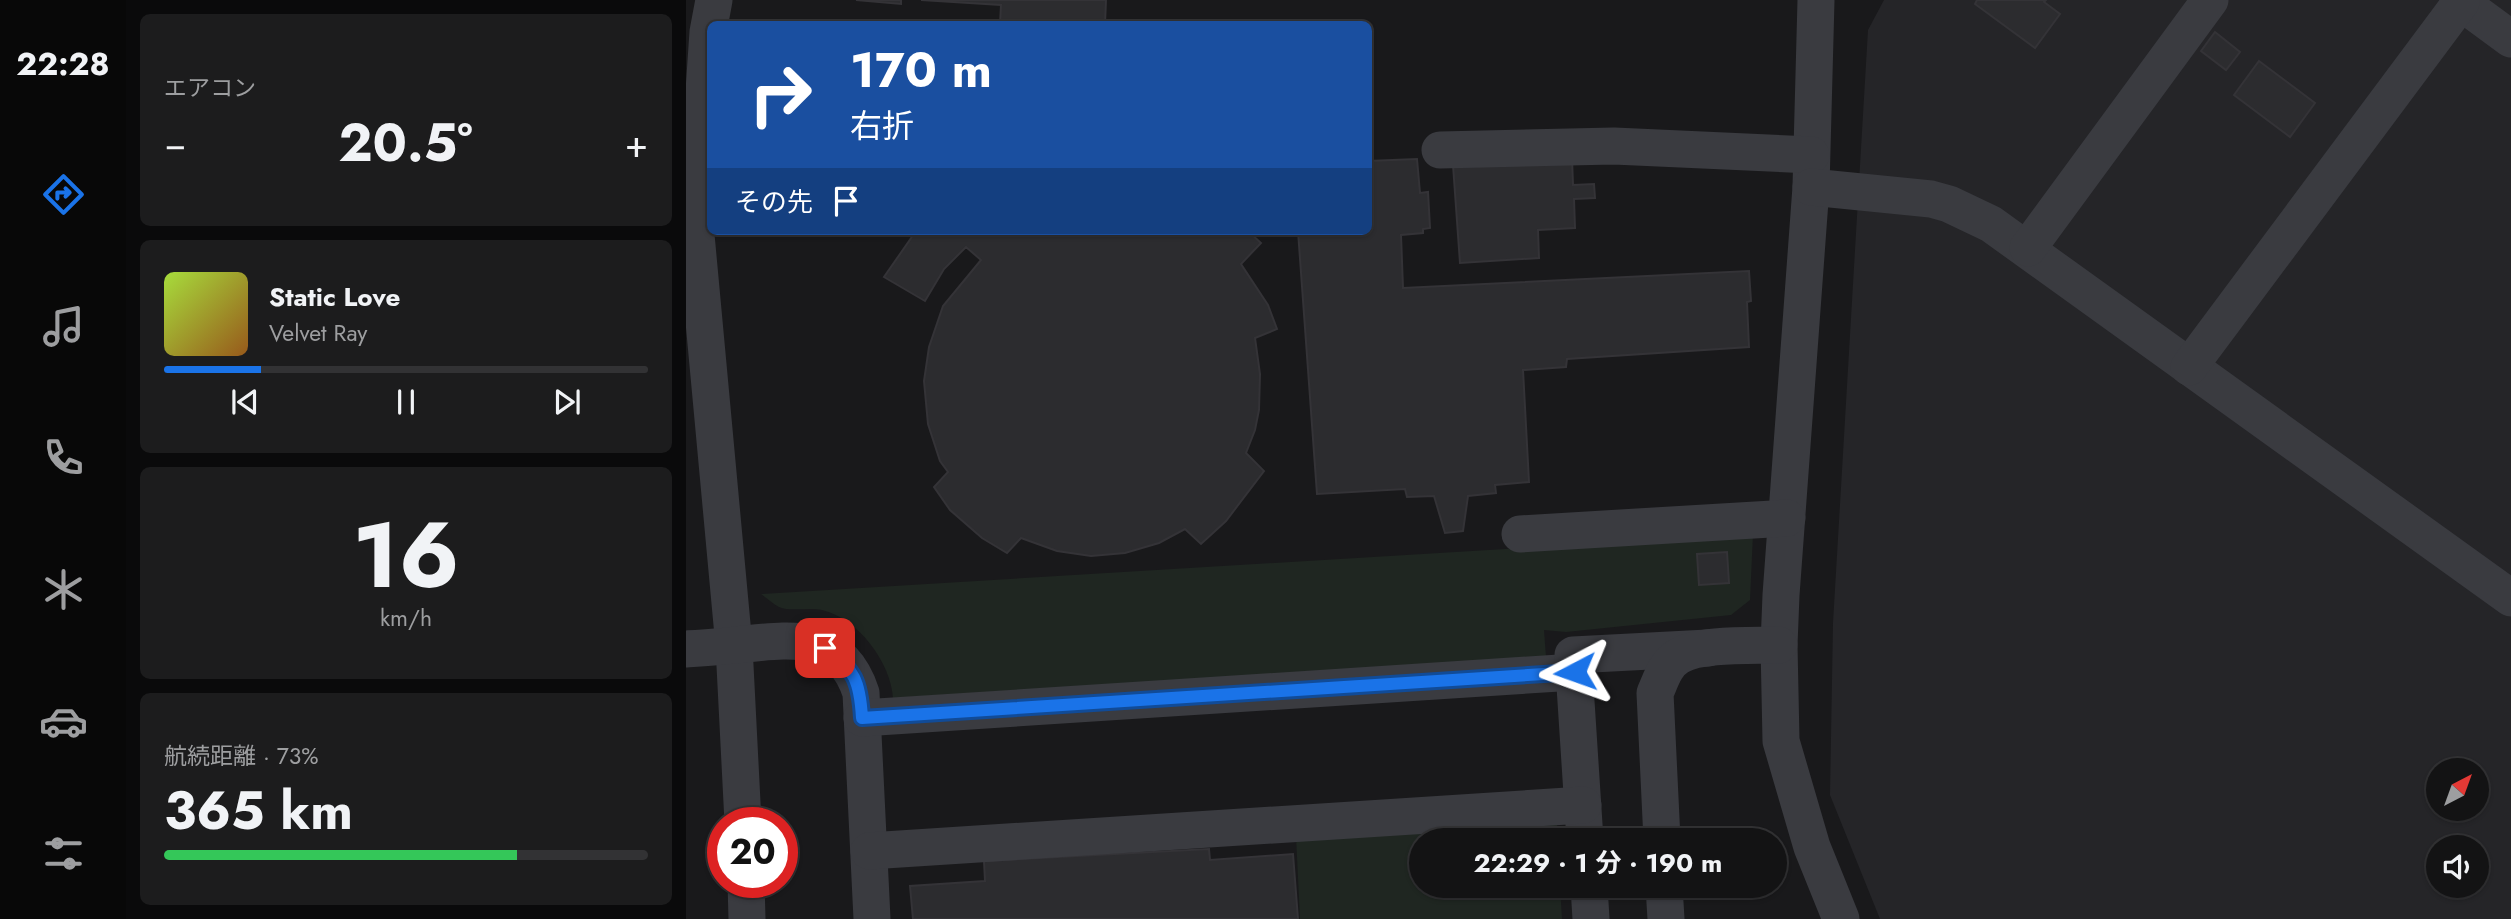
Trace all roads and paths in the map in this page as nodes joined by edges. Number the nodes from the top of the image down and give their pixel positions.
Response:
1 (714, 0) edge
2 (2210, 0) edge
3 (2459, 1) edge
4 (1814, 6) edge
5 (710, 21) edge
6 (2511, 39) edge
7 (707, 43) edge
8 (1440, 150) dead end
9 (1811, 171) junction
10 (691, 224) edge
11 (2028, 248) junction
12 (2189, 367) junction
13 (1787, 518) junction
14 (1520, 534) dead end
15 (2511, 598) edge
16 (1779, 645) junction
17 (734, 646) junction
18 (1708, 648) junction
19 (686, 649) edge
20 (1575, 672) junction
21 (862, 718) junction
22 (742, 807) edge
23 (1584, 822) edge
24 (1661, 828) edge
25 (869, 851) junction
26 (746, 898) edge
27 (1590, 898) edge
28 (1665, 898) edge
29 (747, 919) edge
30 (872, 919) edge
31 (1591, 919) edge
32 (1666, 919) edge
33 (1841, 919) edge

1 - 5 street
2 - 11 street
3 - 6 street
3 - 12 street
4 - 9 street
7 - 10 street
8 - 9 street
9 - 11 street
9 - 13 street
10 - 17 street
11 - 12 street
12 - 15 street
13 - 14 street
13 - 16 street
16 - 18 street
16 - 33 street
17 - 19 street
17 - 21 street
17 - 22 street
18 - 20 street
18 - 24 street
20 - 21 street
20 - 23 street
21 - 25 street
23 - 25 street
25 - 30 street
26 - 29 street
27 - 31 street
28 - 32 street

